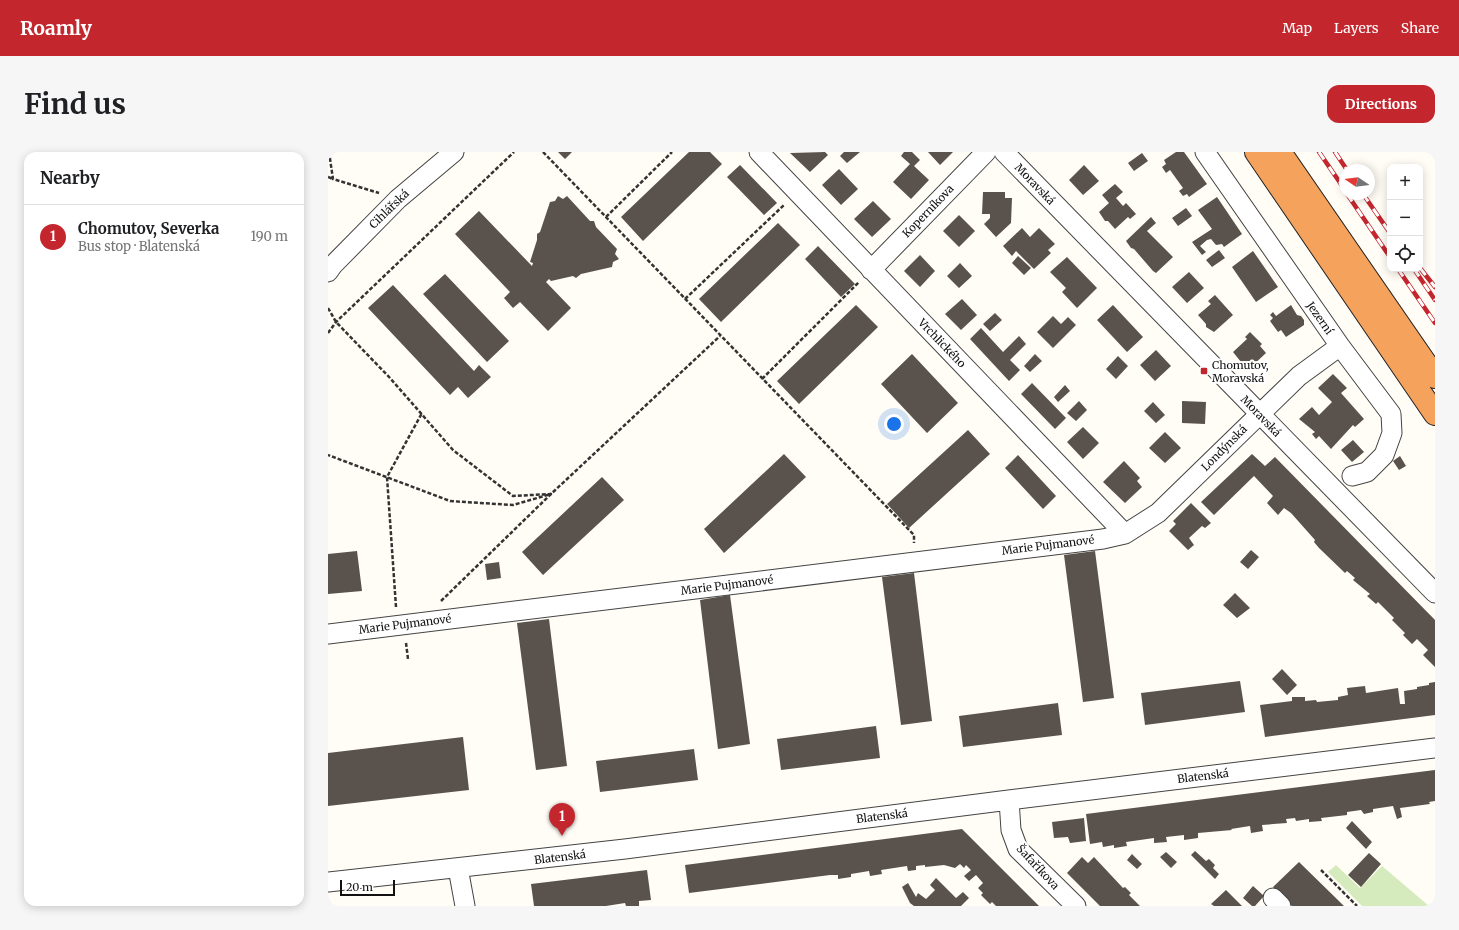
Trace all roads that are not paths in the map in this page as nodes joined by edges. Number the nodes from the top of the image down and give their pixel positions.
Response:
1 (454, 152) edge
2 (759, 152) edge
3 (986, 152) edge
4 (1004, 152) edge
5 (1206, 152) edge
6 (1256, 152) edge
7 (1280, 152) edge
8 (871, 270) junction
9 (328, 272) edge
10 (1340, 346) junction
11 (1435, 377) edge
12 (1259, 413) junction
13 (1435, 414) edge
14 (1352, 476) dead end
15 (1125, 534) junction
16 (1435, 593) edge
17 (328, 634) edge
18 (1435, 748) edge
19 (1009, 800) junction
20 (458, 868) junction
21 (328, 882) edge
22 (465, 906) edge
23 (1076, 906) edge

1 - 9 street, Cihlářská
2 - 8 street, Vrchlického
3 - 8 street, Koperníkova
4 - 12 street, Moravská
5 - 10 street, Jezerní
6 - 13 highway
7 - 11 highway
8 - 15 street, Vrchlického
10 - 12 street, Londýnská
10 - 14 street, Jezerní
12 - 15 street, Londýnská
12 - 16 street, Moravská
15 - 17 street, Marie Pujmanové
18 - 19 street, Blatenská
19 - 20 street, Blatenská
19 - 23 street, Šafaříkova
20 - 21 street, Blatenská
20 - 22 street

